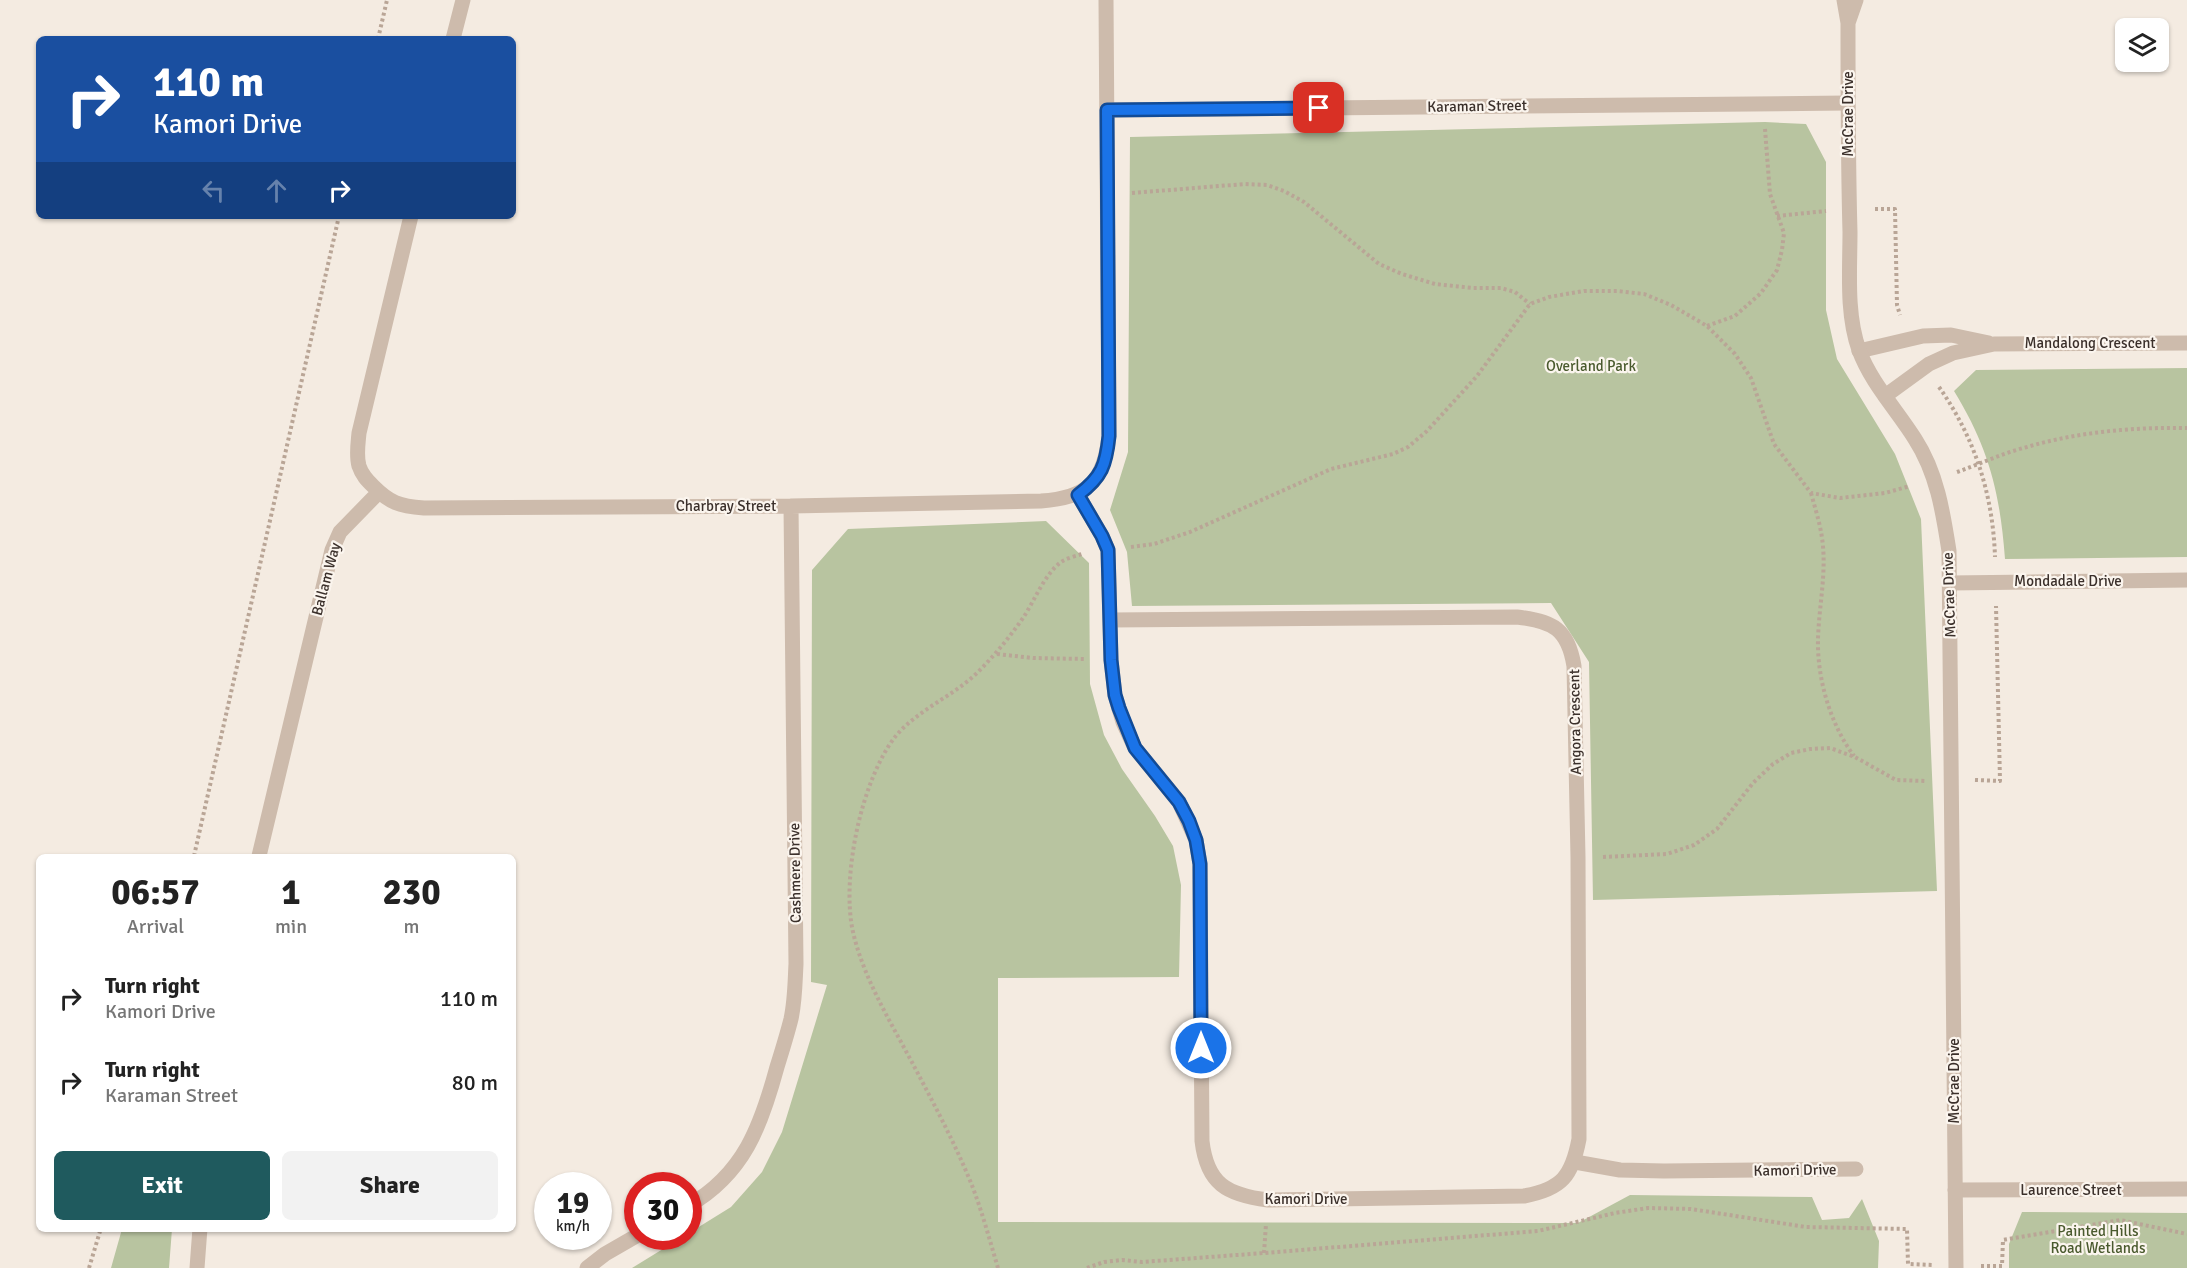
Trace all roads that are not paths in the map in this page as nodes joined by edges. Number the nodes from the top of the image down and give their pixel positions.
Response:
1 (463, 0) edge
2 (1106, 0) edge
3 (1844, 0) edge
4 (1856, 0) edge
5 (1848, 23) junction
6 (454, 36) edge
7 (1847, 103) junction
8 (1107, 110) junction
9 (410, 219) edge
10 (2187, 343) edge
11 (1994, 344) junction
12 (1859, 351) junction
13 (1885, 396) junction
14 (379, 492) junction
15 (1078, 495) junction
16 (790, 506) junction
17 (2187, 580) edge
18 (1949, 583) junction
19 (1110, 620) junction
20 (258, 854) edge
21 (1575, 1162) junction
22 (1856, 1169) dead end
23 (2187, 1189) edge
24 (1955, 1190) junction
25 (702, 1199) edge
26 (200, 1232) edge
27 (624, 1243) edge
28 (1956, 1267) edge
29 (197, 1268) edge
30 (587, 1268) edge

1 - 6 street
2 - 8 street
3 - 5 street, McCrae Drive
4 - 5 street, McCrae Drive
5 - 7 street, McCrae Drive
7 - 8 street, Karaman Street
7 - 12 street, McCrae Drive
8 - 15 street
9 - 14 street
10 - 11 street, Mandalong Crescent
11 - 12 street, Mandalong Crescent
11 - 13 street, Mandalong Crescent
12 - 13 street, McCrae Drive
13 - 18 street, McCrae Drive
14 - 16 street, Charbray Street
14 - 20 street, Ballam Way
15 - 16 street, Charbray Street
15 - 19 street, Kamori Drive
16 - 25 street, Cashmere Drive
17 - 18 street, Mondadale Drive
18 - 24 street, McCrae Drive
19 - 21 street, Kamori Drive
19 - 21 street, Angora Crescent
21 - 22 street, Kamori Drive
23 - 24 street, Laurence Street
24 - 28 street, McCrae Drive
26 - 29 street
27 - 30 street

